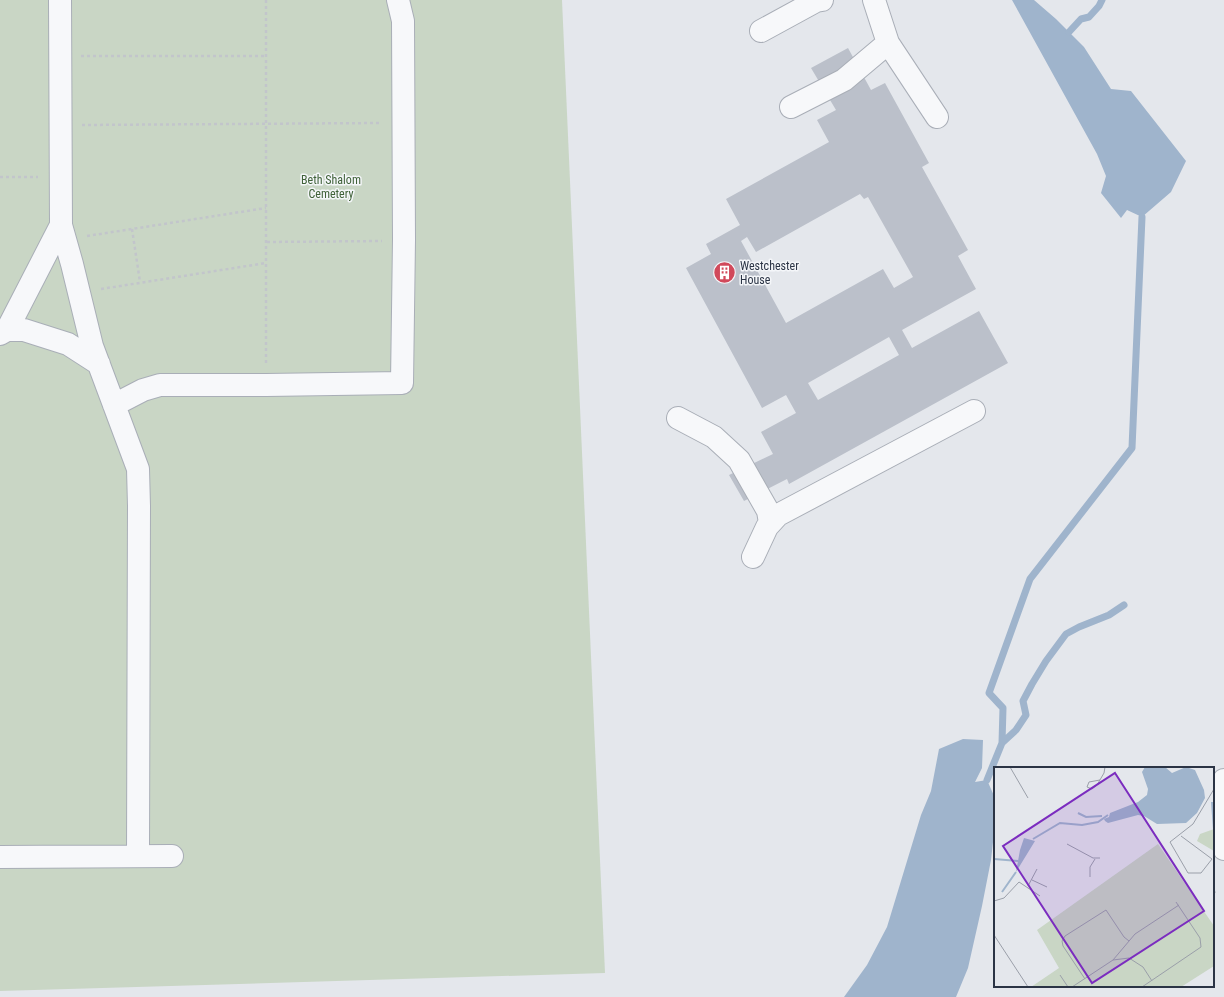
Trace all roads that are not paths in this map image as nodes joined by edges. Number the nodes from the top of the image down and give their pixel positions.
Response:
1 (60, 0) edge
2 (398, 0) edge
3 (822, 0) edge
4 (874, 0) edge
5 (761, 31) dead end
6 (888, 43) junction
7 (791, 107) dead end
8 (937, 117) dead end
9 (63, 232) junction
10 (4, 332) edge
11 (99, 364) junction
12 (114, 405) junction
13 (974, 411) dead end
14 (678, 418) dead end
15 (770, 523) junction
16 (753, 558) dead end
17 (1224, 780) edge
18 (1224, 849) edge
19 (138, 856) junction
20 (172, 856) dead end
21 (0, 857) edge

1 - 9 street
2 - 12 street
3 - 5 street
4 - 6 street
6 - 7 street
6 - 8 street
9 - 10 street
9 - 11 street
10 - 11 street
11 - 12 street
12 - 19 street
13 - 15 street
14 - 15 street
15 - 16 street
17 - 18 street
19 - 20 street
19 - 21 street

